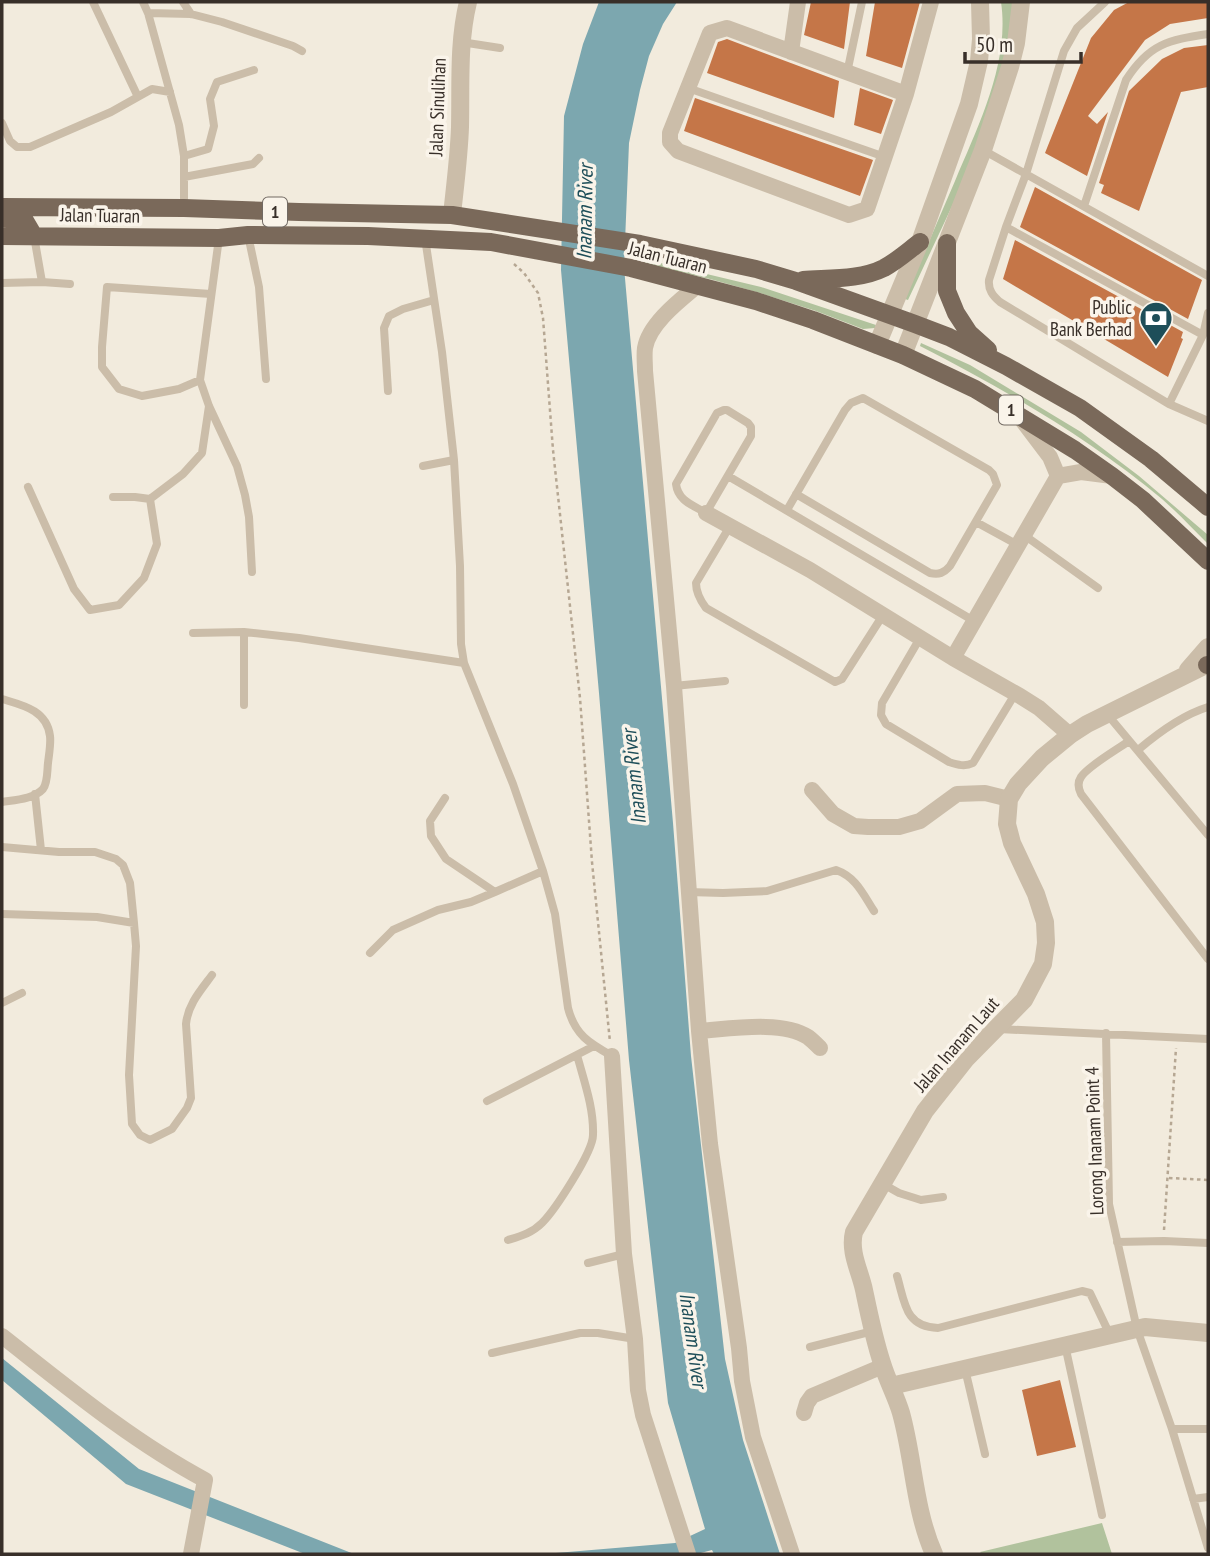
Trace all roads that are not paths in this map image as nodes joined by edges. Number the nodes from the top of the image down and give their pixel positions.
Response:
1 (93, 2) edge
2 (144, 2) edge
3 (183, 2) edge
4 (468, 2) edge
5 (798, 2) edge
6 (862, 2) edge
7 (931, 2) edge
8 (980, 2) edge
9 (1021, 2) edge
10 (1105, 2) edge
11 (148, 13) junction
12 (191, 14) junction
13 (1208, 34) edge
14 (461, 42) junction
15 (500, 48) dead end
16 (302, 51) dead end
17 (791, 52) junction
18 (254, 70) dead end
19 (847, 73) junction
20 (688, 88) junction
21 (170, 92) junction
22 (906, 94) junction
23 (138, 97) junction
24 (2, 123) edge
25 (983, 150) junction
26 (184, 156) junction
27 (885, 157) junction
28 (259, 158) dead end
29 (1026, 174) junction
30 (184, 177) junction
31 (1084, 206) junction
32 (2, 207) edge
33 (184, 208) junction
34 (452, 215) junction
35 (2, 219) edge
36 (1006, 228) junction
37 (248, 235) junction
38 (2, 236) edge
39 (34, 236) junction
40 (219, 238) junction
41 (425, 238) junction
42 (920, 242) junction
43 (947, 243) junction
44 (1208, 276) edge
45 (796, 281) junction
46 (42, 282) junction
47 (2, 283) edge
48 (70, 284) dead end
49 (697, 286) junction
50 (211, 294) junction
51 (434, 300) junction
52 (1208, 313) edge
53 (890, 314) junction
54 (915, 324) junction
55 (1203, 335) junction
56 (877, 345) junction
57 (903, 355) junction
58 (1006, 366) junction
59 (266, 379) dead end
60 (200, 380) junction
61 (388, 391) dead end
62 (1169, 404) junction
63 (209, 406) junction
64 (1016, 413) junction
65 (1208, 421) edge
66 (454, 460) junction
67 (423, 466) dead end
68 (728, 476) junction
69 (1058, 476) junction
70 (1112, 476) junction
71 (28, 487) dead end
72 (1188, 489) junction
73 (796, 494) junction
74 (1208, 494) edge
75 (113, 497) dead end
76 (150, 499) junction
77 (1208, 506) edge
78 (787, 510) junction
79 (706, 513) junction
80 (1208, 516) edge
81 (976, 522) junction
82 (730, 526) junction
83 (1021, 540) junction
84 (1207, 562) edge
85 (252, 572) dead end
86 (1098, 589) dead end
87 (883, 615) junction
88 (974, 621) junction
89 (244, 632) junction
90 (193, 633) dead end
91 (920, 638) junction
92 (953, 659) junction
93 (1208, 660) edge
94 (464, 663) junction
95 (725, 681) dead end
96 (674, 686) junction
97 (1016, 694) junction
98 (2, 699) edge
99 (244, 705) dead end
100 (1207, 709) edge
101 (1107, 714) junction
102 (1070, 735) junction
103 (1129, 741) junction
104 (1138, 750) junction
105 (812, 790) dead end
106 (35, 794) junction
107 (445, 798) dead end
108 (1009, 799) junction
109 (2, 802) edge
110 (1208, 835) edge
111 (2, 847) edge
112 (41, 850) junction
113 (542, 871) junction
114 (495, 892) junction
115 (688, 892) junction
116 (874, 911) dead end
117 (2, 914) edge
118 (134, 923) junction
119 (370, 953) dead end
120 (1208, 959) edge
121 (212, 975) dead end
122 (22, 992) dead end
123 (2, 1003) edge
124 (995, 1029) junction
125 (699, 1031) junction
126 (1106, 1033) junction
127 (1208, 1039) edge
128 (594, 1046) junction
129 (820, 1048) dead end
130 (576, 1055) junction
131 (612, 1056) joint
132 (487, 1101) dead end
133 (883, 1184) junction
134 (943, 1197) dead end
135 (508, 1240) dead end
136 (1117, 1242) junction
137 (1208, 1244) edge
138 (624, 1254) junction
139 (588, 1262) dead end
140 (897, 1276) dead end
141 (1137, 1329) junction
142 (873, 1331) junction
143 (1208, 1333) edge
144 (1110, 1335) junction
145 (2, 1336) edge
146 (635, 1339) junction
147 (1065, 1345) junction
148 (810, 1347) dead end
149 (492, 1353) dead end
150 (883, 1366) junction
151 (965, 1369) junction
152 (891, 1386) junction
153 (804, 1413) dead end
154 (1172, 1429) junction
155 (1208, 1429) edge
156 (985, 1454) dead end
157 (1208, 1497) edge
158 (1193, 1499) junction
159 (1102, 1515) dead end
160 (1208, 1548) edge
161 (191, 1554) edge
162 (688, 1554) edge
163 (792, 1554) edge
164 (934, 1554) edge

1 - 23 lane
2 - 11 lane
3 - 12 lane
4 - 14 street, Jalan Sinulihan
5 - 17 street
6 - 19 lane
7 - 22 street
8 - 42 street
9 - 25 street
10 - 29 lane
11 - 12 lane
11 - 21 lane
12 - 16 lane
13 - 31 lane
14 - 15 lane
14 - 34 street, Jalan Sinulihan
17 - 19 street
17 - 20 street
18 - 26 lane
19 - 22 street
20 - 27 lane
20 - 27 street
21 - 23 lane
21 - 26 lane
22 - 27 street
23 - 24 lane
25 - 29 lane
25 - 43 street
26 - 30 lane
28 - 30 lane
29 - 31 lane
29 - 36 lane
30 - 33 lane
31 - 44 lane
32 - 33 main road, Jalan Tuaran / 1
33 - 34 main road, Jalan Tuaran / 1
34 - 45 main road, Jalan Tuaran / 1
35 - 39 main road
36 - 55 lane
36 - 62 lane
37 - 40 main road, Jalan Tuaran / 1
37 - 41 main road, Jalan Tuaran / 1
37 - 59 lane
38 - 39 main road, Jalan Tuaran / 1
39 - 40 main road, Jalan Tuaran / 1
39 - 46 lane
40 - 50 lane
41 - 49 main road, Jalan Tuaran / 1
41 - 51 lane
42 - 45 main road
42 - 53 street
43 - 54 street
43 - 58 main road
45 - 53 main road, Jalan Tuaran / 1
46 - 47 lane
46 - 48 lane
49 - 56 main road, Jalan Tuaran / 1
49 - 96 street
50 - 60 lane
50 - 60 lane
51 - 61 lane
51 - 66 lane
52 - 55 lane
53 - 54 main road, Jalan Tuaran / 1
53 - 56 street
54 - 57 street
54 - 58 main road, Jalan Tuaran / 1
55 - 62 lane
56 - 57 main road, Jalan Tuaran / 1
57 - 64 main road, Jalan Tuaran / 1
58 - 72 main road, Jalan Tuaran / 1
60 - 63 lane
62 - 65 lane
63 - 76 lane
63 - 85 lane
64 - 69 street
64 - 70 main road, Jalan Tuaran / 1
66 - 67 lane
66 - 94 lane
68 - 78 lane
68 - 79 lane
68 - 79 lane
69 - 70 street
69 - 83 street
70 - 84 main road, Jalan Tuaran / 1
71 - 76 lane
72 - 74 main road
72 - 77 main road, Jalan Tuaran / 1
72 - 80 main road
73 - 78 lane
73 - 81 lane
73 - 81 lane
75 - 76 lane
78 - 88 lane
79 - 82 street
81 - 83 lane
82 - 87 street
82 - 87 lane
83 - 86 lane
83 - 88 street
87 - 91 street
88 - 92 street
89 - 90 lane
89 - 94 lane
89 - 99 lane
91 - 92 street
91 - 97 lane
92 - 97 street
93 - 101 street
94 - 113 lane
95 - 96 lane
96 - 115 street
97 - 102 street
98 - 106 lane
100 - 104 lane
101 - 102 street
101 - 103 lane
102 - 108 street
103 - 104 lane
103 - 120 lane
104 - 110 lane
105 - 108 street
106 - 109 lane
106 - 112 lane
107 - 114 lane
108 - 124 street, Jalan Inanam Laut
111 - 112 lane
112 - 118 lane
113 - 114 lane
113 - 128 lane
114 - 119 lane
115 - 116 lane
115 - 125 street
117 - 118 lane
118 - 121 lane
122 - 123 lane
124 - 126 lane
124 - 133 street, Jalan Inanam Laut
125 - 129 street
125 - 163 street
126 - 127 lane
126 - 136 lane, Lorong Inanam Point 4
128 - 130 lane
128 - 131 lane
130 - 132 lane
130 - 135 lane
131 - 138 street
133 - 134 lane
133 - 142 street, Jalan Inanam Laut
136 - 137 lane
136 - 141 lane, Lorong Inanam Point 4
138 - 139 lane
138 - 146 street
140 - 144 lane
141 - 143 street
141 - 144 street
141 - 154 lane, Lorong Inanam Point 4
142 - 148 lane
142 - 150 street, Jalan Inanam Laut
144 - 147 street
145 - 161 street
146 - 149 lane
146 - 162 street
147 - 151 street
147 - 159 lane
150 - 152 street, Jalan Inanam Laut
150 - 153 street
151 - 152 street
151 - 156 lane
152 - 164 street, Jalan Inanam Laut
154 - 155 lane
154 - 158 lane, Lorong Inanam Point 4
157 - 158 lane
158 - 160 lane, Lorong Inanam Point 4

